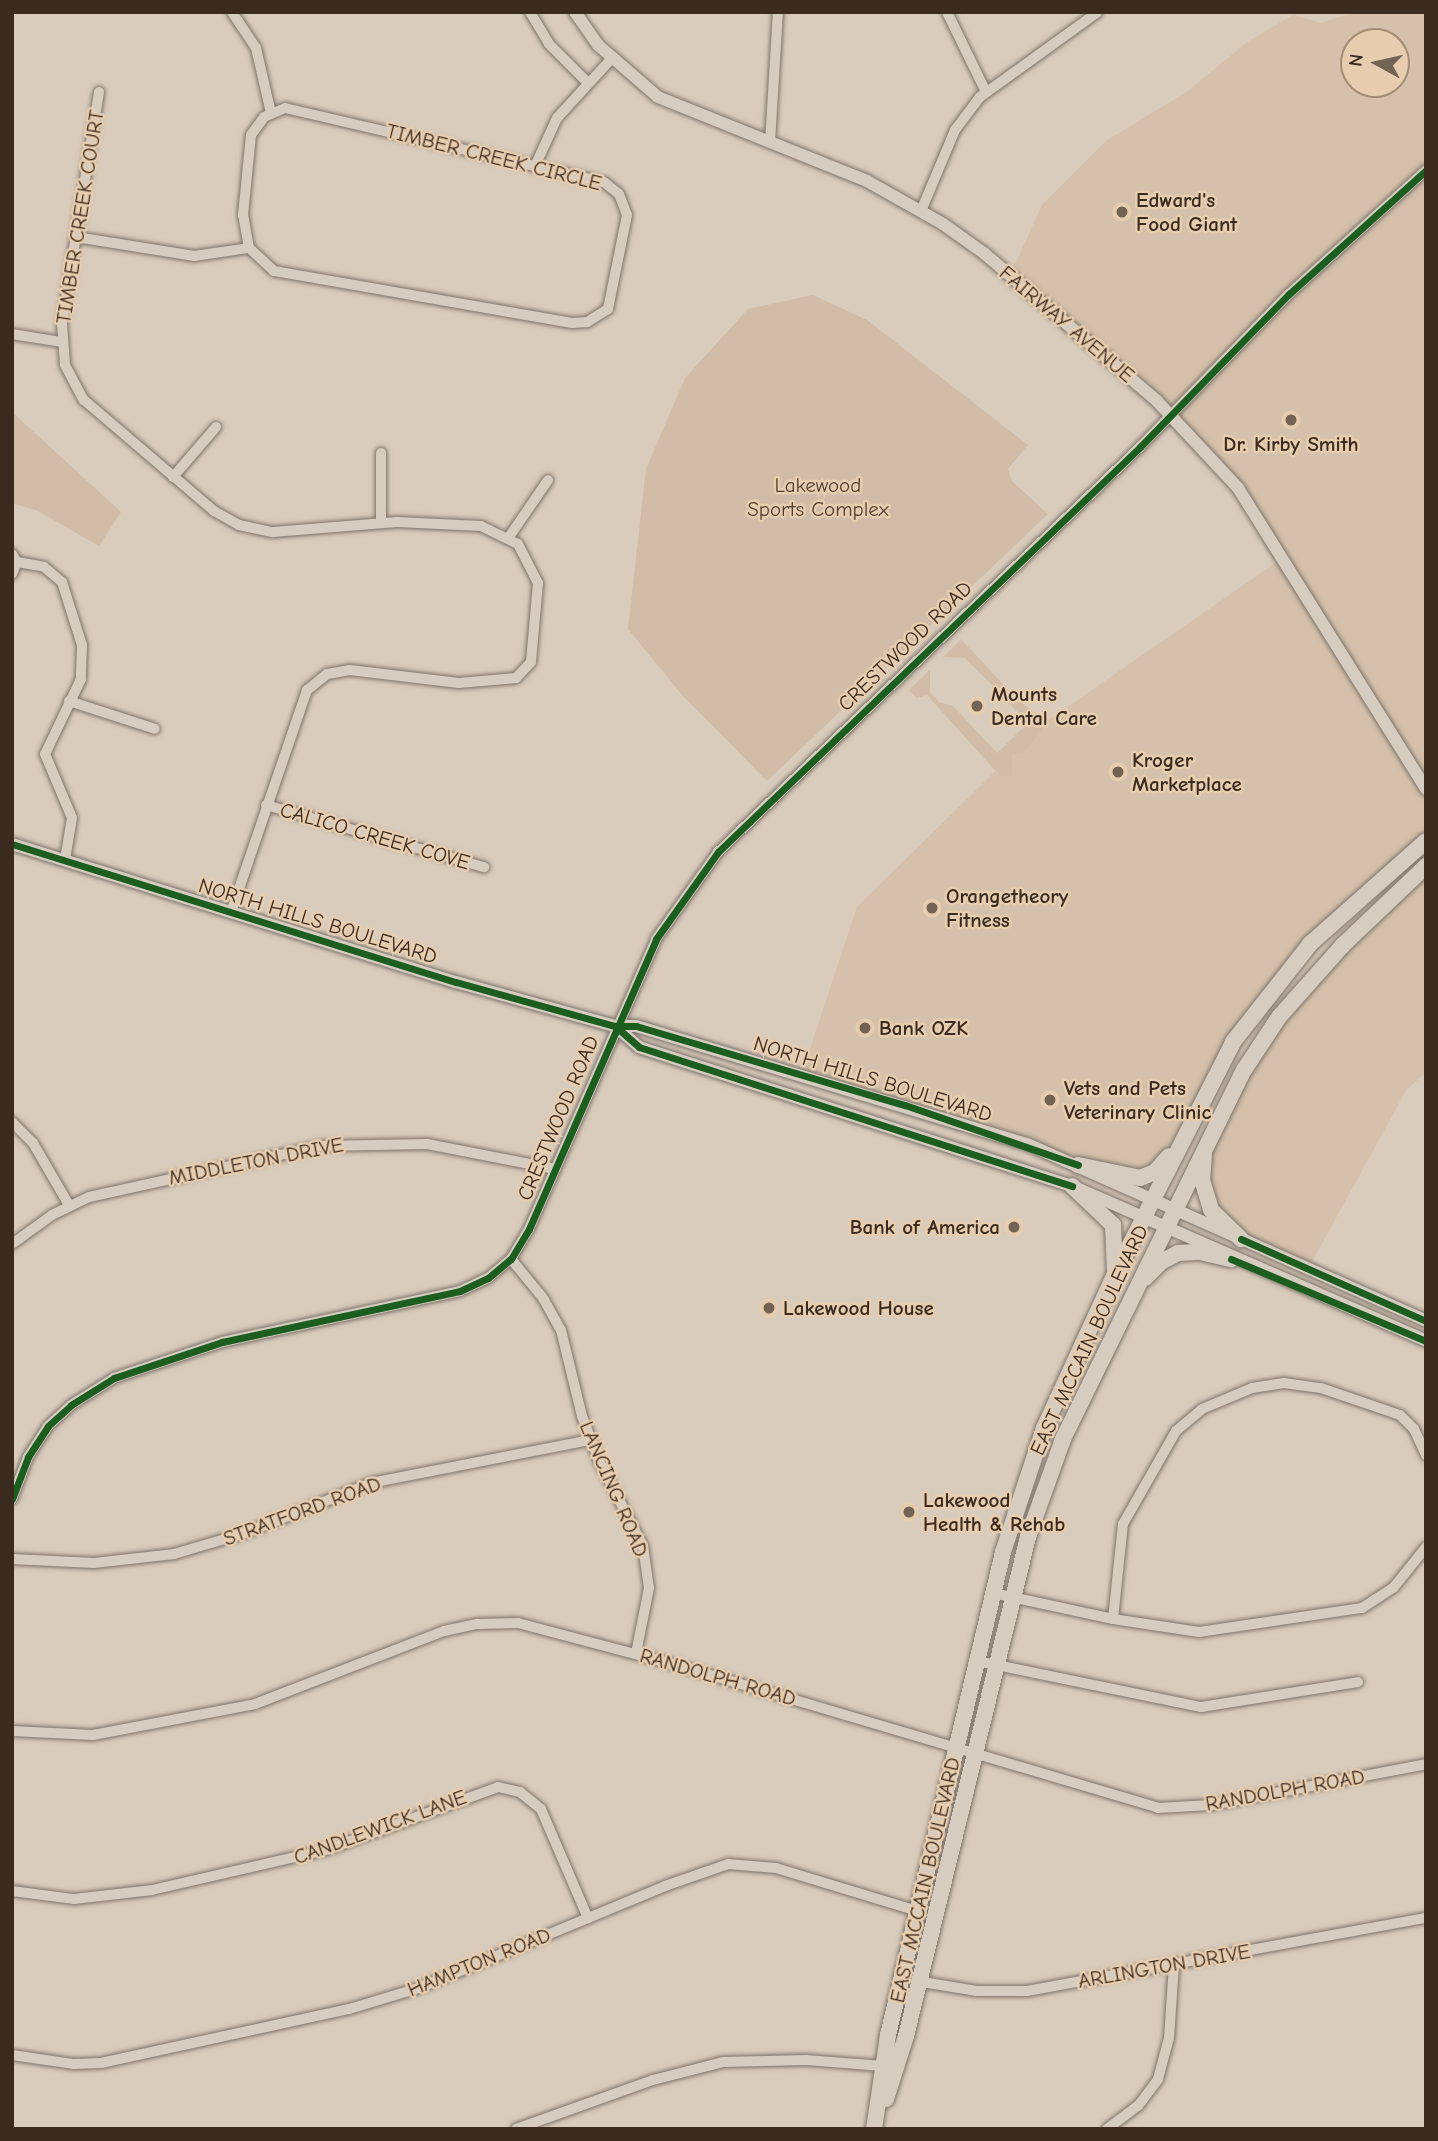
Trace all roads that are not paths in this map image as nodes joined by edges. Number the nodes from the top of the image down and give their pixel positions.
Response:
1 (232, 12) edge
2 (530, 12) edge
3 (575, 12) edge
4 (778, 12) edge
5 (947, 12) edge
6 (1098, 12) edge
7 (611, 59) junction
8 (588, 83) junction
9 (99, 92) dead end
10 (986, 92) junction
11 (271, 113) junction
12 (769, 142) junction
13 (535, 166) junction
14 (1426, 170) edge
15 (921, 211) junction
16 (76, 237) junction
17 (249, 247) junction
18 (12, 334) edge
19 (62, 342) junction
20 (1171, 414) junction
21 (216, 427) dead end
22 (381, 453) dead end
23 (173, 477) junction
24 (548, 480) dead end
25 (381, 523) junction
26 (509, 537) junction
27 (15, 558) edge
28 (12, 574) edge
29 (69, 701) junction
30 (155, 729) dead end
31 (1426, 789) edge
32 (266, 805) junction
33 (1426, 841) edge
34 (12, 844) edge
35 (65, 860) junction
36 (1426, 866) edge
37 (484, 867) dead end
38 (231, 912) junction
39 (615, 1026) junction
40 (12, 1122) edge
41 (1186, 1136) junction
42 (1207, 1140) junction
43 (1078, 1164) junction
44 (555, 1169) junction
45 (1072, 1186) junction
46 (1153, 1200) junction
47 (69, 1205) junction
48 (1173, 1209) junction
49 (1145, 1218) junction
50 (1165, 1227) junction
51 (1241, 1239) junction
52 (12, 1244) edge
53 (511, 1259) junction
54 (1231, 1259) junction
55 (1114, 1276) junction
56 (1137, 1288) dead end
57 (1426, 1321) edge
58 (1426, 1341) edge
59 (591, 1440) junction
60 (1426, 1455) edge
61 (12, 1499) edge
62 (1426, 1546) edge
63 (12, 1559) edge
64 (993, 1593) junction
65 (1012, 1599) junction
66 (1113, 1619) junction
67 (636, 1653) junction
68 (977, 1661) junction
69 (996, 1665) junction
70 (1358, 1682) dead end
71 (12, 1731) edge
72 (957, 1747) junction
73 (974, 1752) junction
74 (1426, 1764) edge
75 (12, 1891) edge
76 (917, 1911) junction
77 (935, 1917) junction
78 (588, 1918) junction
79 (1426, 1918) edge
80 (1174, 1965) junction
81 (902, 1978) junction
82 (919, 1981) junction
83 (12, 2054) edge
84 (883, 2066) junction
85 (516, 2129) edge
86 (875, 2129) edge
87 (1107, 2129) edge

1 - 11 street
2 - 8 street
3 - 7 street, FAIRWAY AVENUE
4 - 12 street
5 - 10 street
6 - 10 street
7 - 8 street
7 - 12 street, FAIRWAY AVENUE
8 - 13 street
9 - 16 street, TIMBER CREEK COURT
10 - 15 street
11 - 13 street, TIMBER CREEK CIRCLE
11 - 17 street
12 - 15 street, FAIRWAY AVENUE
13 - 17 street, TIMBER CREEK CIRCLE
14 - 20 street, CRESTWOOD ROAD
15 - 20 street, FAIRWAY AVENUE
16 - 17 street
16 - 19 street, TIMBER CREEK COURT
18 - 19 street
19 - 23 street
20 - 31 street, FAIRWAY AVENUE
20 - 39 street, CRESTWOOD ROAD
21 - 23 street
22 - 25 street
23 - 25 street
24 - 26 street
25 - 26 street
26 - 32 street
27 - 28 street
27 - 29 street
29 - 30 street
29 - 35 street
32 - 37 street, CALICO CREEK COVE
32 - 38 street
33 - 41 main road, EAST MCCAIN BOULEVARD
34 - 35 street, NORTH HILLS BOULEVARD
35 - 38 street, NORTH HILLS BOULEVARD
36 - 42 main road, EAST MCCAIN BOULEVARD
38 - 39 street, NORTH HILLS BOULEVARD
39 - 43 street, NORTH HILLS BOULEVARD
39 - 44 street, CRESTWOOD ROAD
39 - 45 street, NORTH HILLS BOULEVARD
40 - 47 street
41 - 43 main road
41 - 46 main road, EAST MCCAIN BOULEVARD
42 - 48 main road, EAST MCCAIN BOULEVARD
42 - 51 main road
43 - 46 street, NORTH HILLS BOULEVARD
44 - 47 street, MIDDLETON DRIVE
44 - 53 street, CRESTWOOD ROAD
45 - 49 street, NORTH HILLS BOULEVARD
45 - 55 main road
46 - 48 street, NORTH HILLS BOULEVARD
46 - 49 main road, EAST MCCAIN BOULEVARD
47 - 52 street, MIDDLETON DRIVE
48 - 50 main road, EAST MCCAIN BOULEVARD
48 - 51 street, NORTH HILLS BOULEVARD
49 - 50 street, NORTH HILLS BOULEVARD
49 - 55 main road, EAST MCCAIN BOULEVARD
50 - 54 street, NORTH HILLS BOULEVARD
50 - 65 main road, EAST MCCAIN BOULEVARD
51 - 57 street, NORTH HILLS BOULEVARD
53 - 59 street, LANCING ROAD
53 - 61 street, CRESTWOOD ROAD
54 - 56 main road
54 - 58 street, NORTH HILLS BOULEVARD
55 - 64 main road, EAST MCCAIN BOULEVARD
59 - 63 street, STRATFORD ROAD
59 - 67 street, LANCING ROAD
60 - 66 street
62 - 66 street
64 - 65 street
64 - 68 main road, EAST MCCAIN BOULEVARD
65 - 66 street
65 - 69 main road, EAST MCCAIN BOULEVARD
67 - 71 street, RANDOLPH ROAD
67 - 72 street, RANDOLPH ROAD
68 - 69 street
68 - 72 main road, EAST MCCAIN BOULEVARD
69 - 70 street
69 - 73 main road, EAST MCCAIN BOULEVARD
72 - 73 street, RANDOLPH ROAD
72 - 76 main road, EAST MCCAIN BOULEVARD
73 - 74 street, RANDOLPH ROAD
73 - 77 main road, EAST MCCAIN BOULEVARD
75 - 78 street, CANDLEWICK LANE
76 - 77 street, HAMPTON ROAD
76 - 78 street, HAMPTON ROAD
76 - 81 main road, EAST MCCAIN BOULEVARD
77 - 82 main road, EAST MCCAIN BOULEVARD
78 - 83 street, HAMPTON ROAD
79 - 80 street, ARLINGTON DRIVE
80 - 82 street, ARLINGTON DRIVE
80 - 87 street
81 - 82 street, ARLINGTON DRIVE
81 - 84 main road, EAST MCCAIN BOULEVARD
82 - 86 main road, EAST MCCAIN BOULEVARD
84 - 85 street
84 - 86 main road, EAST MCCAIN BOULEVARD

